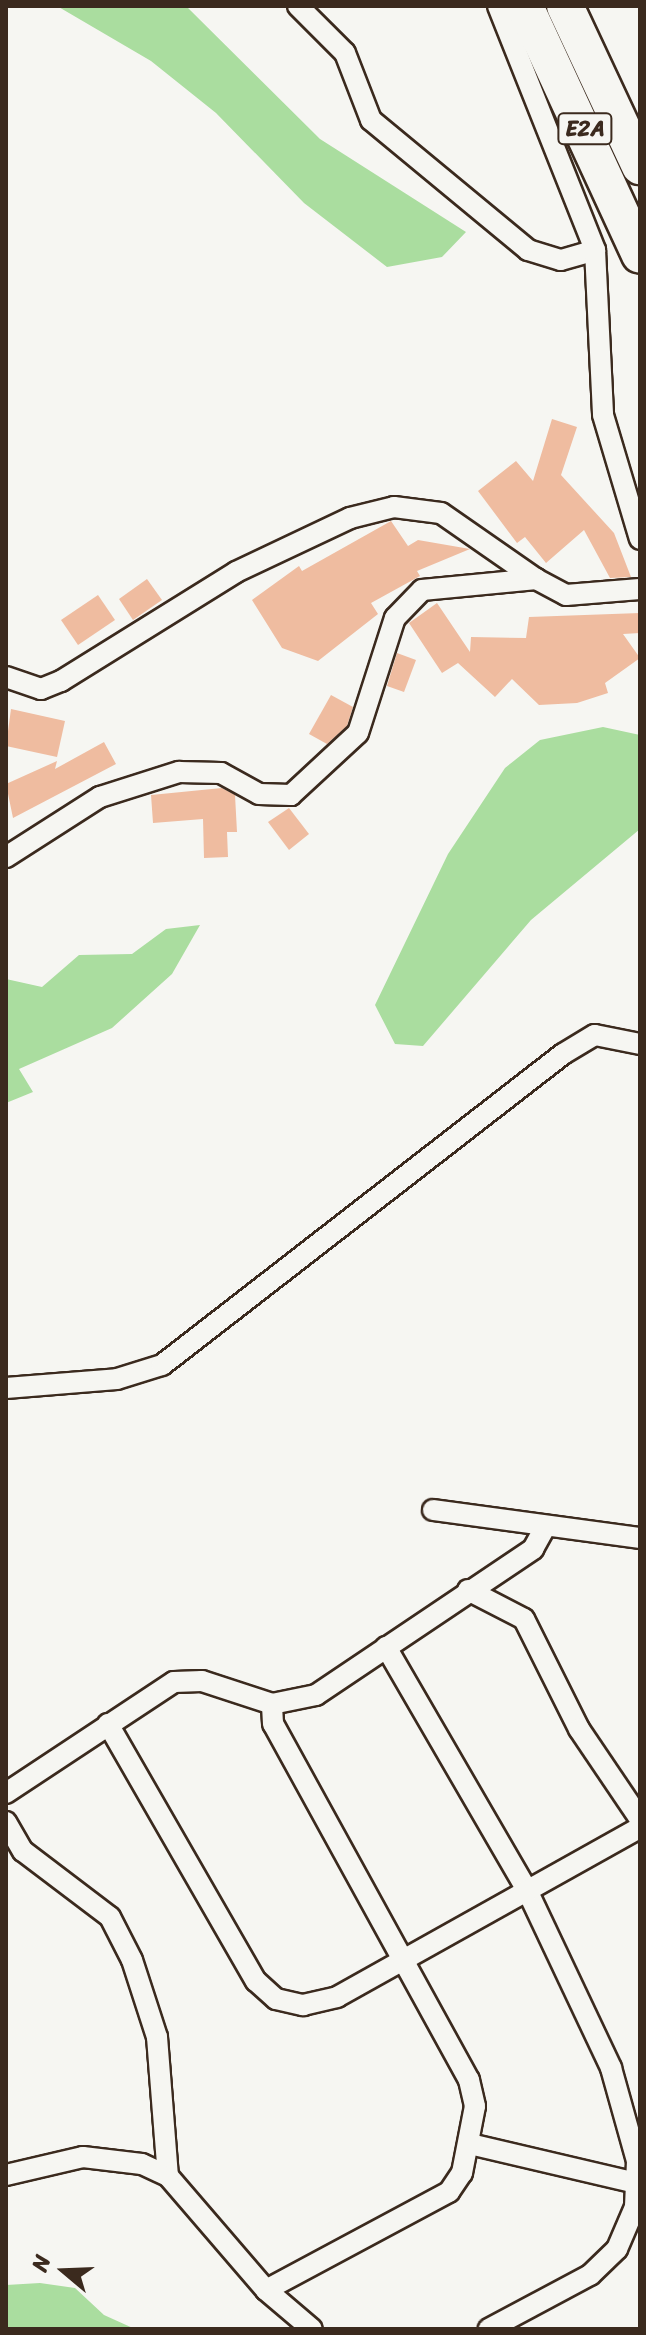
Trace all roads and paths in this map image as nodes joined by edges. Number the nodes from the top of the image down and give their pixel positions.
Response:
1 (298, 6) edge
2 (498, 6) edge
3 (525, 6) edge
4 (565, 6) edge
5 (640, 166) edge
6 (595, 250) junction
7 (640, 255) edge
8 (640, 539) edge
9 (536, 579) junction
10 (640, 589) edge
11 (6, 677) edge
12 (6, 857) edge
13 (640, 1044) edge
14 (6, 1388) edge
15 (433, 1510) dead end
16 (545, 1527) junction
17 (640, 1538) edge
18 (468, 1590) junction
19 (386, 1647) junction
20 (272, 1704) junction
21 (108, 1724) junction
22 (6, 1793) edge
23 (640, 1819) edge
24 (6, 1822) edge
25 (640, 1828) edge
26 (527, 1890) junction
27 (403, 1960) junction
28 (470, 2144) junction
29 (6, 2175) edge
30 (168, 2176) junction
31 (639, 2184) edge
32 (266, 2290) junction
33 (312, 2329) edge
34 (489, 2329) edge

1 - 6 street
2 - 6 street
3 - 7 highway, E2A
4 - 5 highway, E2A
6 - 8 street
9 - 10 street
9 - 11 street
9 - 12 street
13 - 14 street
15 - 16 street
16 - 17 street
16 - 18 street
18 - 19 street
18 - 23 street
19 - 20 street
19 - 26 street
20 - 21 street
20 - 27 street
21 - 22 street
21 - 27 street
24 - 30 street
25 - 26 street
26 - 27 street
26 - 31 street
27 - 28 street
28 - 31 street
28 - 32 street
29 - 30 street
30 - 32 street
31 - 34 street
32 - 33 street

